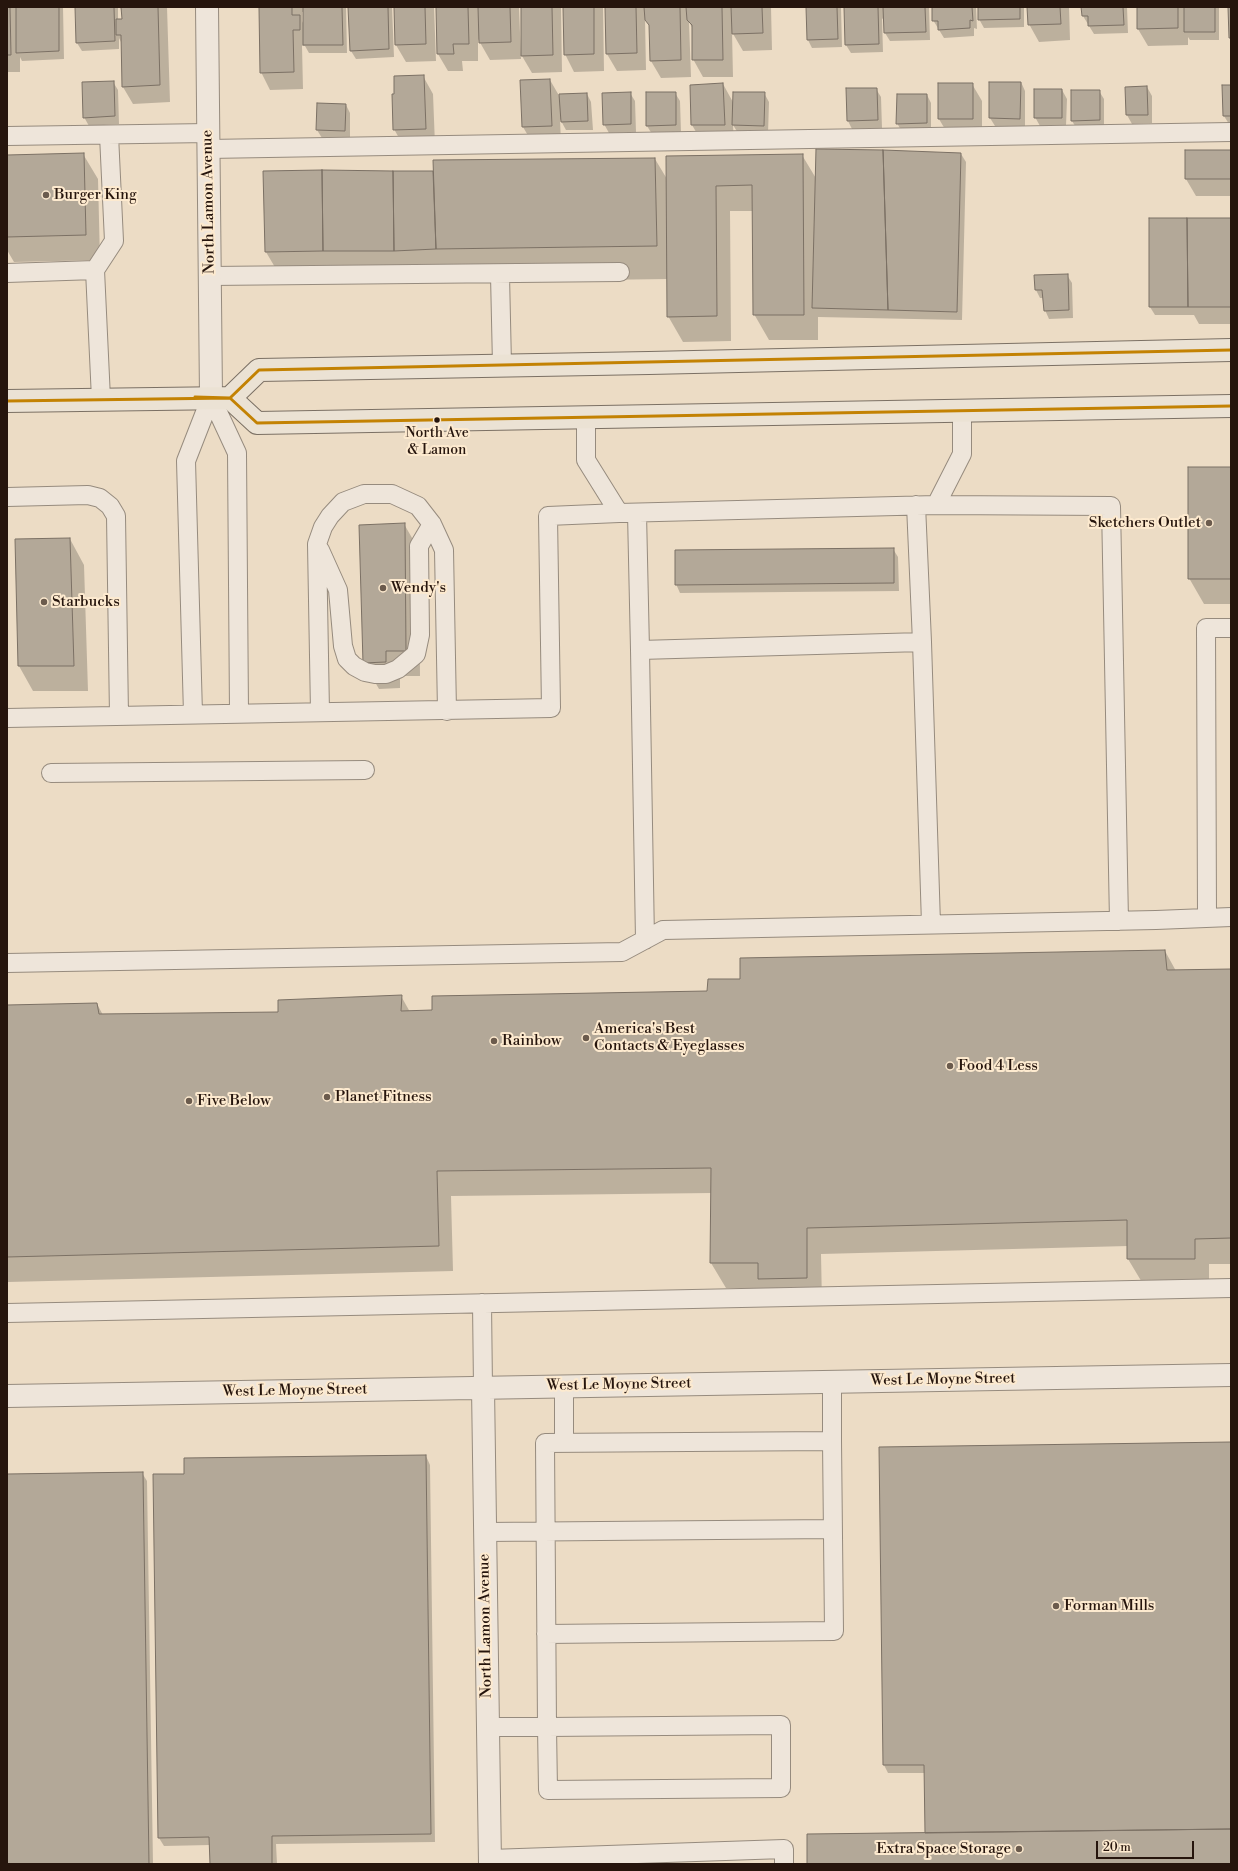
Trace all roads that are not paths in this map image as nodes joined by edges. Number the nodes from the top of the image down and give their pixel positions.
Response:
1 (207, 7) edge
2 (1231, 132) edge
3 (109, 135) junction
4 (7, 136) edge
5 (208, 141) junction
6 (95, 270) junction
7 (620, 272) dead end
8 (7, 273) edge
9 (500, 275) junction
10 (210, 276) junction
11 (1231, 350) edge
12 (502, 365) junction
13 (220, 397) junction
14 (101, 399) junction
15 (7, 401) edge
16 (1231, 406) edge
17 (962, 411) junction
18 (586, 417) junction
19 (7, 497) edge
20 (916, 505) junction
21 (936, 505) junction
22 (619, 512) junction
23 (638, 512) junction
24 (432, 524) junction
25 (317, 544) junction
26 (1231, 628) edge
27 (922, 642) junction
28 (640, 650) junction
29 (447, 710) junction
30 (320, 712) junction
31 (239, 713) junction
32 (193, 714) junction
33 (119, 716) junction
34 (7, 718) edge
35 (365, 770) dead end
36 (51, 773) dead end
37 (1231, 917) edge
38 (1207, 918) junction
39 (1119, 921) junction
40 (931, 924) junction
41 (645, 940) junction
42 (7, 963) edge
43 (1231, 1288) edge
44 (482, 1303) junction
45 (7, 1313) edge
46 (1231, 1375) edge
47 (832, 1382) junction
48 (564, 1386) junction
49 (483, 1388) junction
50 (7, 1396) edge
51 (832, 1441) junction
52 (564, 1444) junction
53 (833, 1529) junction
54 (546, 1531) junction
55 (485, 1532) junction
56 (546, 1634) junction
57 (488, 1727) junction
58 (547, 1727) junction
59 (490, 1861) edge
60 (784, 1864) edge

1 - 5 street, North Lamon Avenue
2 - 5 lane
3 - 4 lane
3 - 5 lane
3 - 6 lane
5 - 10 street, North Lamon Avenue
6 - 8 lane
6 - 14 lane
7 - 9 lane
9 - 10 lane
9 - 12 lane
10 - 13 street, North Lamon Avenue
11 - 12 main road
12 - 13 main road
13 - 14 main road
13 - 18 main road
13 - 31 lane
13 - 32 lane
14 - 15 main road
16 - 17 main road
17 - 18 main road
17 - 21 lane
18 - 22 lane
19 - 33 lane
20 - 21 lane
20 - 23 lane
20 - 27 lane
21 - 39 lane
22 - 23 lane
22 - 29 lane
23 - 28 lane
24 - 25 lane
24 - 25 lane
24 - 29 lane
25 - 30 lane
26 - 38 lane
27 - 28 lane
27 - 40 lane
28 - 41 lane
29 - 30 lane
30 - 31 lane
31 - 32 lane
32 - 33 lane
33 - 34 lane
35 - 36 lane
37 - 38 lane
38 - 39 lane
39 - 40 lane
40 - 41 lane
41 - 42 lane
43 - 44 lane
44 - 45 lane
44 - 49 lane
46 - 47 street, West Le Moyne Street
47 - 48 street, West Le Moyne Street
47 - 51 lane
48 - 49 street, West Le Moyne Street
48 - 52 lane
49 - 50 street, West Le Moyne Street
49 - 55 street, North Lamon Avenue
51 - 52 lane
51 - 53 lane
52 - 54 lane
53 - 54 lane
53 - 56 lane
54 - 55 lane
54 - 56 lane
55 - 57 street, North Lamon Avenue
56 - 58 lane
57 - 58 lane
57 - 59 street, North Lamon Avenue
58 - 58 lane
59 - 60 lane

